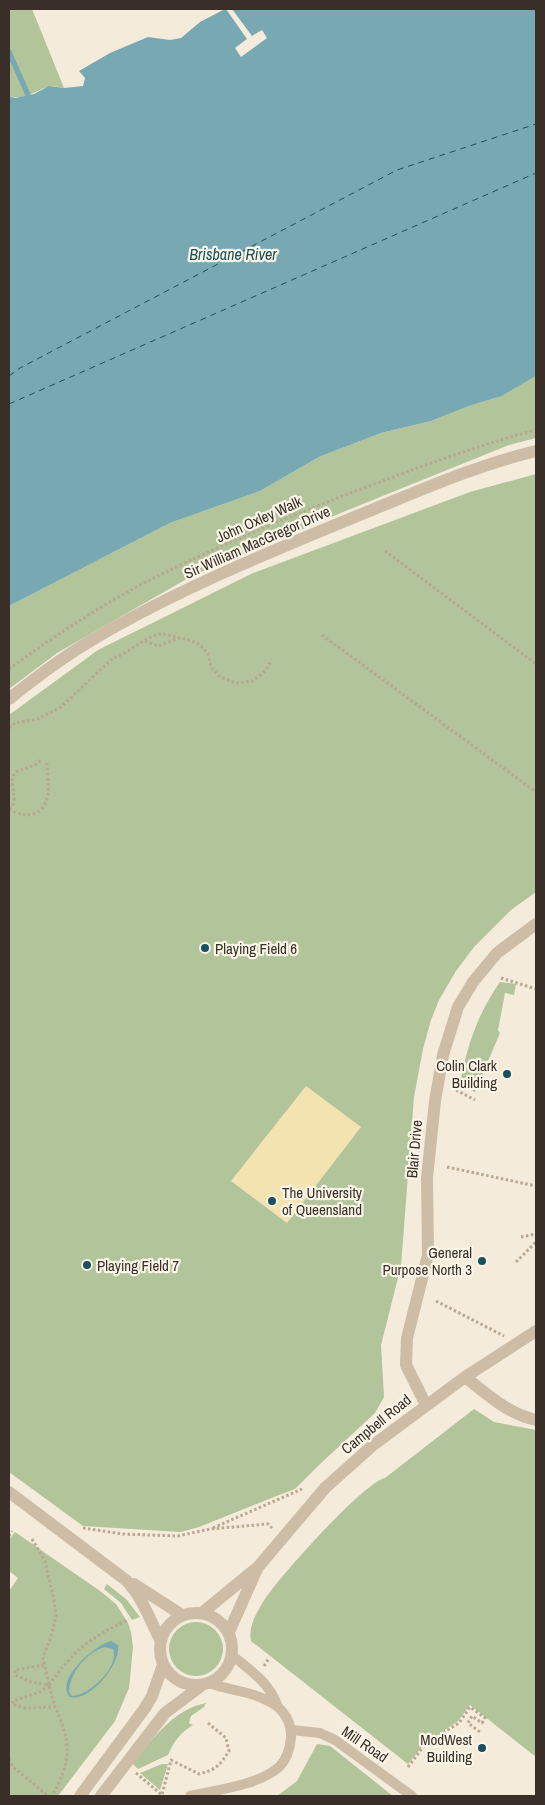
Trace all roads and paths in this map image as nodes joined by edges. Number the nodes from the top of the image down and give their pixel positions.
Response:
1 (536, 430) edge
2 (536, 451) edge
3 (384, 551) dead end
4 (322, 635) dead end
5 (180, 638) junction
6 (145, 641) junction
7 (272, 660) dead end
8 (536, 664) edge
9 (9, 668) edge
10 (9, 698) edge
11 (9, 728) edge
12 (41, 759) dead end
13 (47, 763) dead end
14 (536, 792) edge
15 (9, 809) edge
16 (536, 924) edge
17 (501, 978) dead end
18 (536, 989) edge
19 (456, 1090) dead end
20 (476, 1100) dead end
21 (447, 1167) dead end
22 (536, 1186) edge
23 (535, 1233) edge
24 (521, 1237) dead end
25 (536, 1242) edge
26 (516, 1262) dead end
27 (436, 1301) dead end
28 (536, 1331) edge
29 (505, 1336) dead end
30 (465, 1377) junction
31 (426, 1405) junction
32 (536, 1420) edge
33 (302, 1489) dead end
34 (9, 1492) edge
35 (80, 1528) dead end
36 (272, 1528) dead end
37 (210, 1529) junction
38 (12, 1531) dead end
39 (9, 1536) edge
40 (32, 1538) dead end
41 (258, 1567) junction
42 (127, 1581) junction
43 (202, 1613) junction
44 (182, 1615) junction
45 (129, 1618) dead end
46 (229, 1632) junction
47 (161, 1641) junction
48 (232, 1656) junction
49 (44, 1665) junction
50 (163, 1665) junction
51 (205, 1684) junction
52 (49, 1685) junction
53 (10, 1704) edge
54 (55, 1707) junction
55 (278, 1707) junction
56 (208, 1723) dead end
57 (292, 1730) junction
58 (480, 1732) dead end
59 (9, 1759) edge
60 (408, 1767) dead end
61 (134, 1771) dead end
62 (48, 1796) edge
63 (52, 1796) edge
64 (80, 1796) edge
65 (102, 1796) edge
66 (162, 1796) edge
67 (190, 1796) edge
68 (412, 1796) edge

1 - 9 path, John Oxley Walk
2 - 10 street, Sir William MacGregor Drive
3 - 8 path
4 - 14 path
5 - 6 path
5 - 6 path
5 - 7 path
6 - 11 path
12 - 15 path
13 - 15 path
16 - 31 street, Blair Drive
17 - 18 path
19 - 20 path
21 - 22 path
23 - 24 path
25 - 26 path
27 - 29 path
28 - 30 street, Campbell Road
30 - 31 street, Campbell Road
30 - 32 street
31 - 41 street, Campbell Road
33 - 37 path
34 - 42 street
35 - 37 path
36 - 37 path
38 - 39 path
40 - 49 path
41 - 43 street, Campbell Road
41 - 46 street, Campbell Road
42 - 44 street
42 - 47 street
43 - 44 street
43 - 46 street
44 - 47 street
45 - 52 path
46 - 48 street
47 - 50 street
48 - 51 street
48 - 55 lane
49 - 52 path
49 - 52 path
50 - 51 street
50 - 64 street
51 - 55 lane
51 - 65 street
52 - 53 path
52 - 54 path
53 - 54 path
54 - 63 path
55 - 57 lane
56 - 66 path
57 - 67 lane
57 - 68 lane, Mill Road
58 - 60 path
59 - 62 path
61 - 66 path

